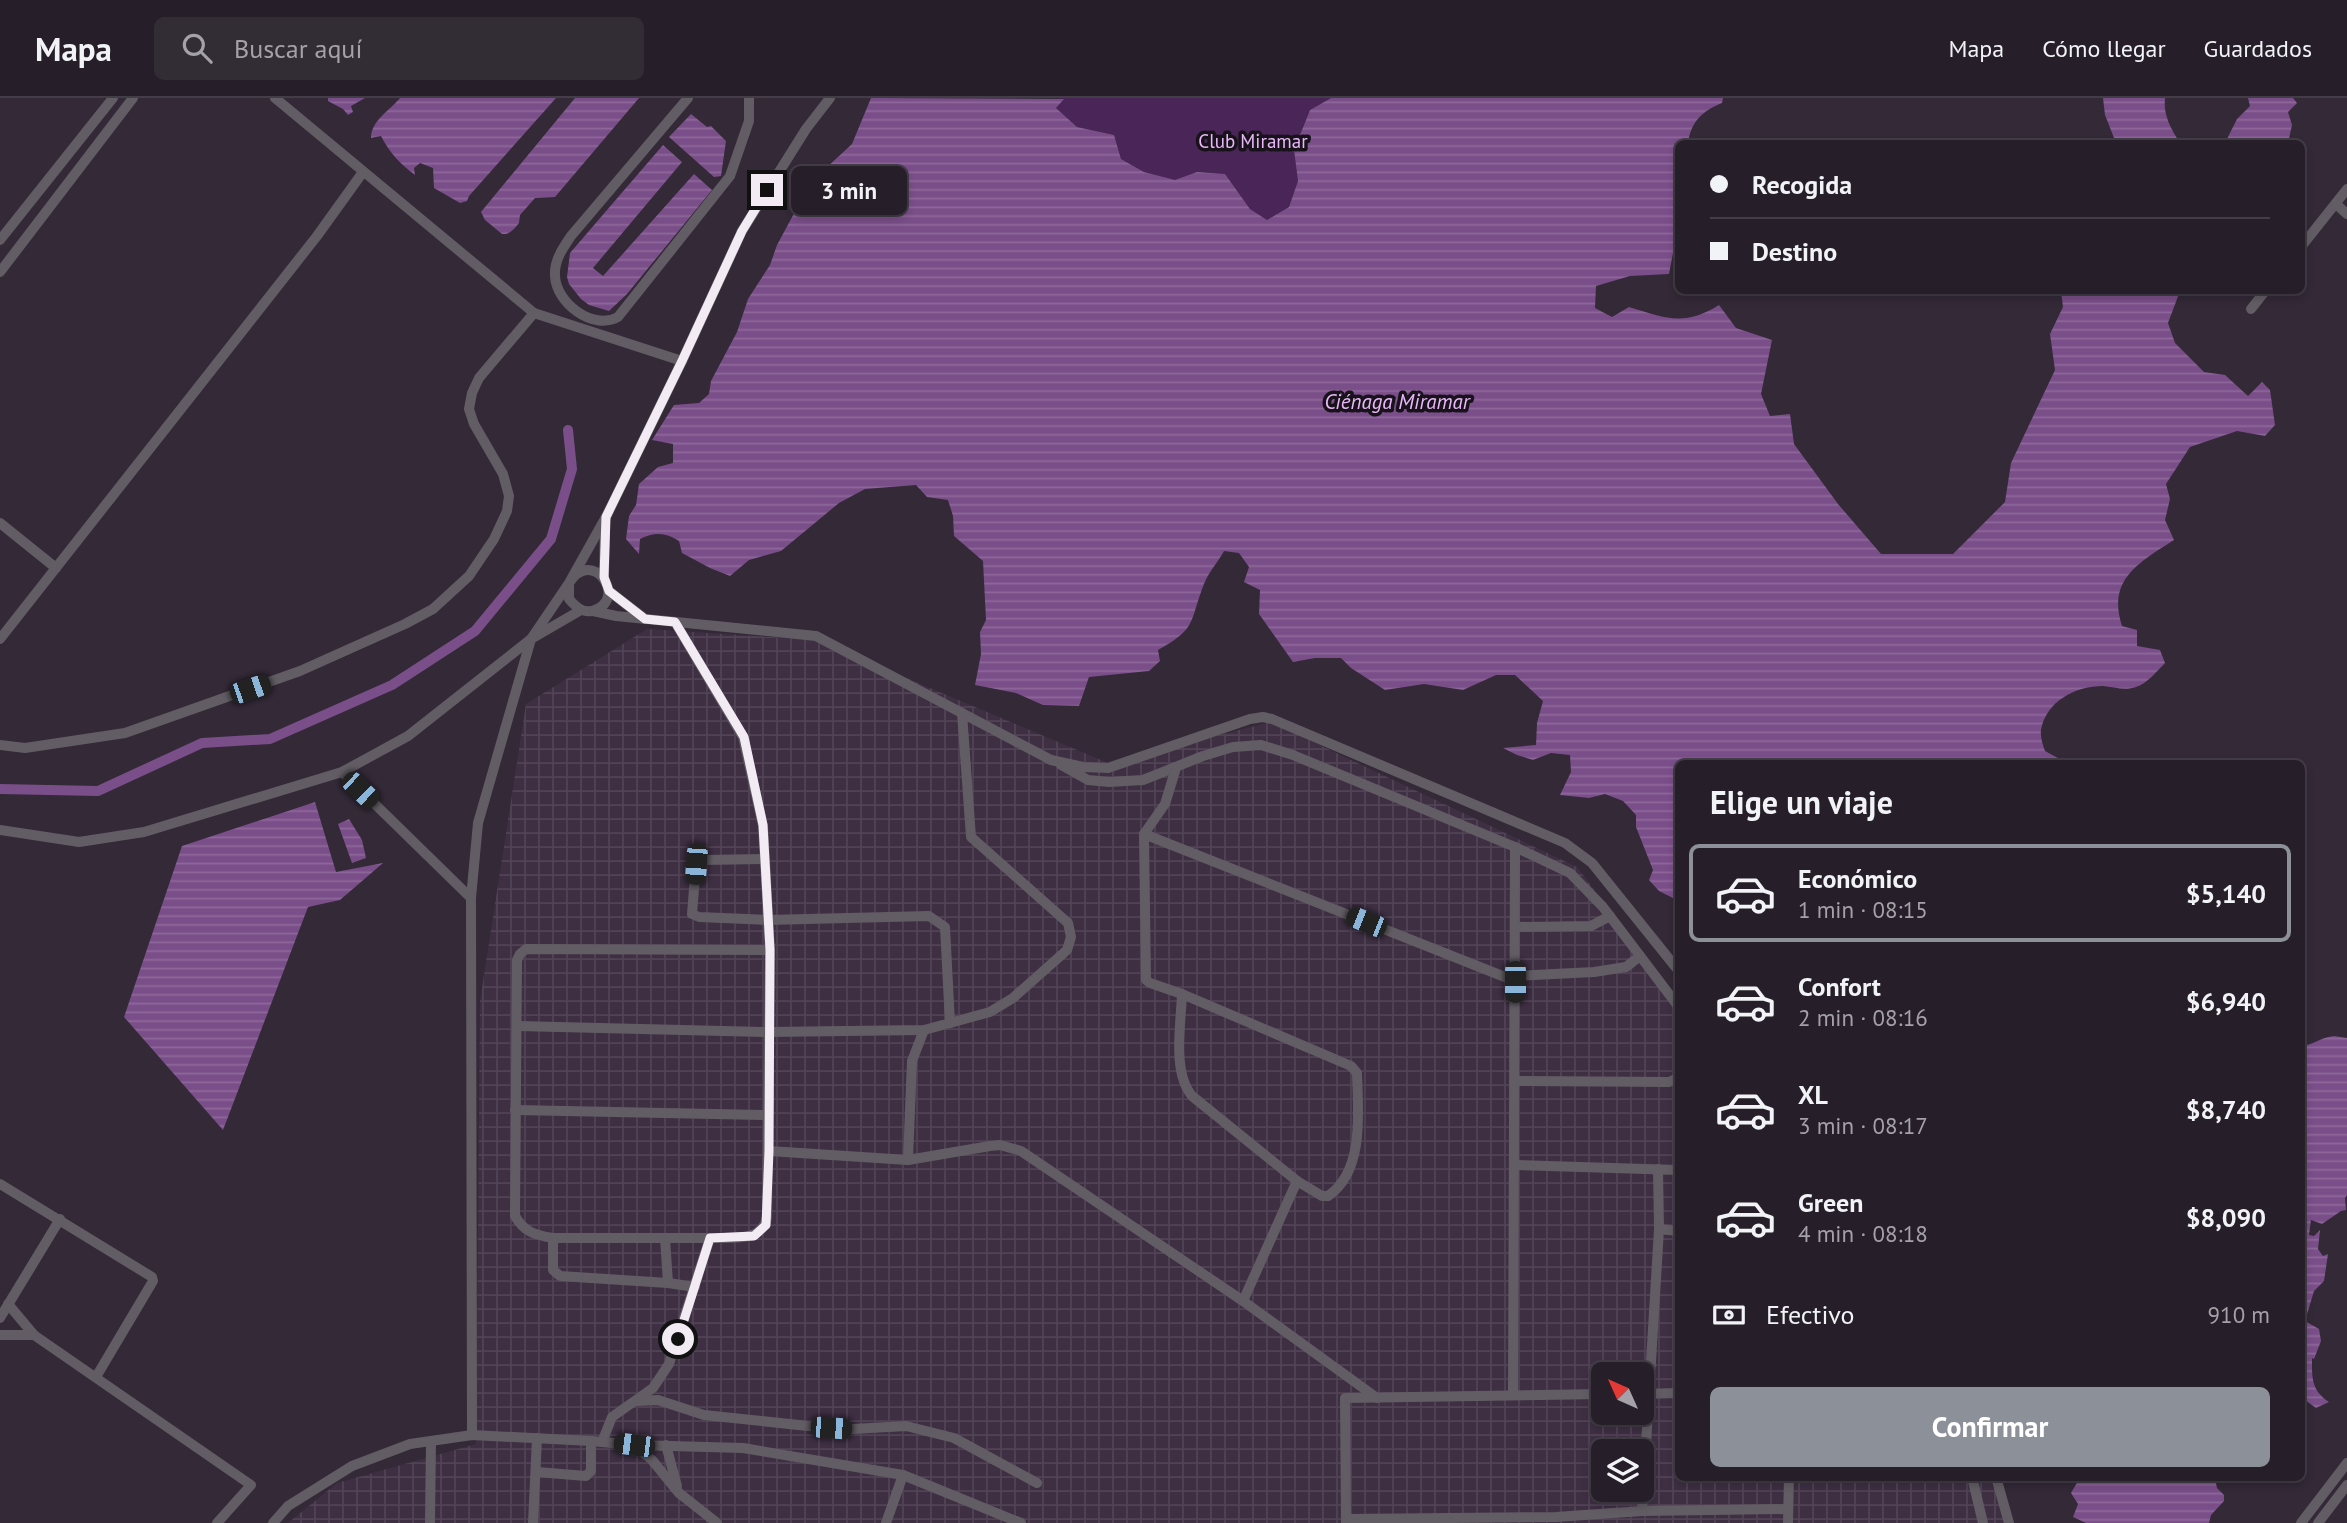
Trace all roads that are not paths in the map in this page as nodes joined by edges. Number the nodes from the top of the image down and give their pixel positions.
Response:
1 (113, 98) edge
2 (134, 98) edge
3 (275, 98) edge
4 (688, 98) edge
5 (749, 98) edge
6 (830, 98) edge
7 (363, 172) junction
8 (2347, 190) edge
9 (2336, 204) junction
10 (2347, 214) edge
11 (0, 240) edge
12 (2305, 242) edge
13 (0, 272) edge
14 (2263, 294) edge
15 (2251, 309) dead end
16 (534, 313) junction
17 (682, 361) junction
18 (606, 517) junction
19 (0, 523) edge
20 (56, 568) junction
21 (604, 577) junction
22 (569, 583) junction
23 (609, 591) junction
24 (581, 610) junction
25 (592, 611) junction
26 (645, 619) junction
27 (675, 622) junction
28 (0, 639) edge
29 (531, 639) junction
30 (962, 713) junction
31 (0, 745) edge
32 (1051, 760) junction
33 (1176, 768) junction
34 (342, 772) junction
35 (0, 830) edge
36 (1144, 834) junction
37 (1515, 847) junction
38 (764, 859) junction
39 (471, 898) junction
40 (1610, 916) junction
41 (767, 920) junction
42 (1515, 927) junction
43 (770, 950) junction
44 (1640, 956) junction
45 (1675, 966) edge
46 (1515, 979) junction
47 (1182, 994) junction
48 (1675, 1002) edge
49 (950, 1023) junction
50 (518, 1026) junction
51 (924, 1030) junction
52 (768, 1032) junction
53 (1675, 1079) edge
54 (1514, 1081) junction
55 (515, 1110) junction
56 (768, 1115) junction
57 (769, 1151) junction
58 (908, 1160) junction
59 (1514, 1165) junction
60 (1658, 1169) junction
61 (1675, 1170) edge
62 (1297, 1181) junction
63 (0, 1184) edge
64 (60, 1219) junction
65 (1659, 1228) junction
66 (1675, 1231) edge
67 (553, 1238) junction
68 (665, 1238) junction
69 (710, 1238) junction
70 (668, 1283) junction
71 (695, 1287) junction
72 (1243, 1301) junction
73 (8, 1304) junction
74 (0, 1318) edge
75 (0, 1335) edge
76 (34, 1335) junction
77 (1648, 1362) edge
78 (96, 1377) junction
79 (1675, 1393) edge
80 (1591, 1394) edge
81 (1654, 1394) edge
82 (1513, 1395) junction
83 (1377, 1398) junction
84 (635, 1401) junction
85 (1644, 1425) edge
86 (472, 1435) junction
87 (537, 1438) junction
88 (431, 1441) junction
89 (597, 1441) junction
90 (634, 1445) junction
91 (666, 1445) junction
92 (2347, 1463) edge
93 (537, 1472) junction
94 (903, 1475) junction
95 (1789, 1481) edge
96 (1973, 1481) edge
97 (1997, 1481) edge
98 (1037, 1483) dead end
99 (2347, 1485) edge
100 (679, 1493) junction
101 (2339, 1496) junction
102 (2347, 1504) edge
103 (1788, 1509) junction
104 (1642, 1511) junction
105 (1661, 1511) junction
106 (1443, 1520) edge
107 (1556, 1520) edge
108 (1346, 1521) edge
109 (217, 1523) edge
110 (273, 1523) edge
111 (430, 1523) edge
112 (533, 1523) edge
113 (717, 1523) edge
114 (886, 1523) edge
115 (1021, 1523) edge
116 (1661, 1523) edge
117 (1788, 1523) edge
118 (1983, 1523) edge
119 (2009, 1523) edge
120 (2301, 1523) edge
121 (2318, 1523) edge

1 - 11 street
2 - 13 street
3 - 7 street
4 - 5 street
6 - 17 street
7 - 16 street
7 - 20 street
8 - 9 street
9 - 10 street
9 - 12 street
14 - 15 street
16 - 17 street
16 - 31 street
17 - 18 street
18 - 21 street
18 - 22 street
19 - 20 street
20 - 28 street
21 - 22 street
21 - 23 street
22 - 24 street
22 - 29 street
23 - 25 street
23 - 26 street
24 - 25 street
24 - 29 street
25 - 26 street
26 - 27 street
27 - 30 street
27 - 38 street
29 - 34 street
29 - 39 street
30 - 32 street
30 - 49 street
32 - 33 street
32 - 45 street
33 - 36 street
33 - 37 street
34 - 35 street
34 - 39 street
36 - 46 street
36 - 47 street
37 - 40 street
37 - 42 street
38 - 41 street
38 - 41 street
39 - 86 street
40 - 42 street
40 - 44 street
41 - 43 street
41 - 49 street
42 - 46 street
43 - 50 street
43 - 52 street
44 - 46 street
44 - 48 street
46 - 54 street
47 - 62 street
47 - 62 street
49 - 51 street
50 - 52 street
50 - 55 street
51 - 52 street
51 - 58 street
52 - 56 street
53 - 54 street
54 - 59 street
55 - 56 street
55 - 67 street
56 - 57 street
57 - 58 street
57 - 69 street
58 - 72 street
59 - 60 street
59 - 82 street
60 - 61 street
60 - 65 street
62 - 72 street
63 - 64 street
64 - 73 street
64 - 78 street
65 - 66 street
65 - 77 street
67 - 68 street
67 - 70 street
68 - 69 street
68 - 70 street
69 - 71 street
70 - 71 street
71 - 84 street
72 - 83 street
73 - 74 street
73 - 76 street
75 - 76 street
76 - 78 street
78 - 109 street
79 - 81 street
80 - 82 street
82 - 83 street
83 - 108 street
84 - 89 street
84 - 98 street
85 - 104 street
86 - 87 street
86 - 88 street
87 - 89 street
87 - 93 street
88 - 110 street
88 - 111 street
89 - 90 street
89 - 93 street
90 - 91 street
90 - 100 street
91 - 94 street
91 - 100 street
92 - 120 street
93 - 112 street
94 - 114 street
94 - 115 street
95 - 103 street
96 - 118 street
97 - 119 street
99 - 101 street
100 - 113 street
101 - 102 street
101 - 121 street
103 - 105 street
103 - 117 street
104 - 105 street
104 - 107 street
105 - 116 street
106 - 107 street
106 - 108 street

